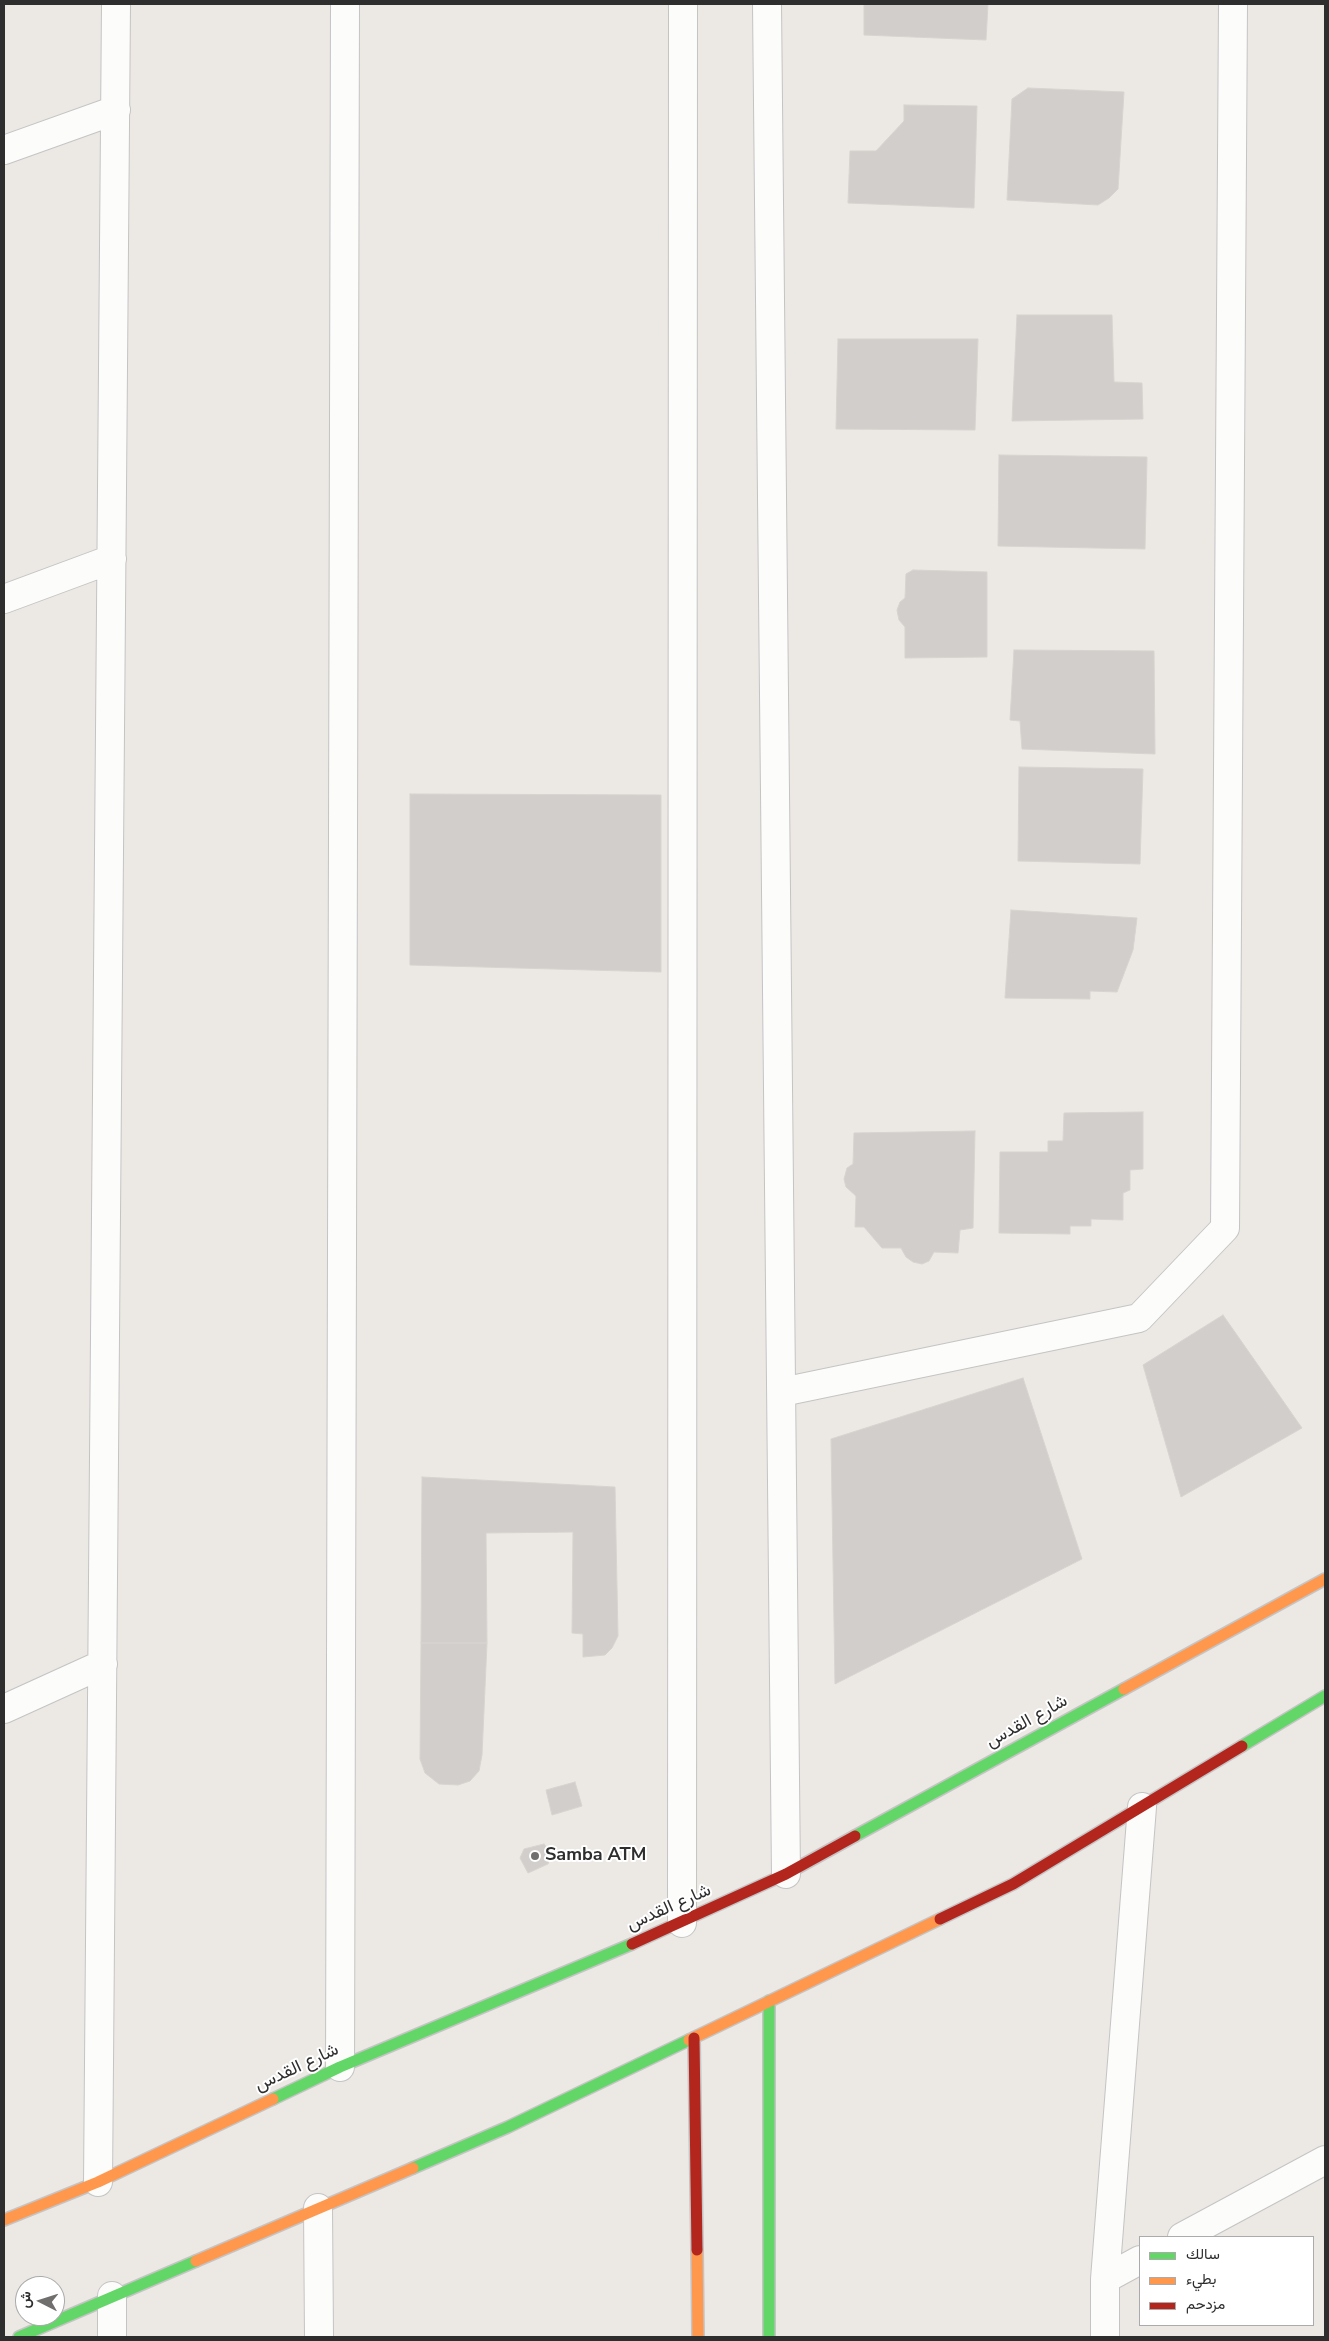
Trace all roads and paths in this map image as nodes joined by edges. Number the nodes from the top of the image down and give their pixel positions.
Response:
1 (116, 4) edge
2 (345, 4) edge
3 (684, 4) edge
4 (767, 4) edge
5 (1233, 4) edge
6 (116, 110) junction
7 (4, 150) edge
8 (112, 559) junction
9 (4, 599) edge
10 (782, 1392) junction
11 (1325, 1578) edge
12 (103, 1664) junction
13 (1325, 1696) edge
14 (4, 1709) edge
15 (1142, 1807) junction
16 (786, 1874) junction
17 (682, 1922) junction
18 (769, 2001) junction
19 (694, 2038) junction
20 (340, 2067) junction
21 (1325, 2160) edge
22 (98, 2182) junction
23 (318, 2208) junction
24 (4, 2220) edge
25 (1184, 2236) edge
26 (1139, 2261) edge
27 (1105, 2279) junction
28 (112, 2296) junction
29 (19, 2337) edge
30 (112, 2337) edge
31 (319, 2337) edge
32 (698, 2337) edge
33 (769, 2337) edge
34 (1105, 2337) edge

1 - 6 street
2 - 20 street
3 - 17 street
4 - 10 street
5 - 10 street
6 - 7 street
6 - 8 street
8 - 9 street
8 - 12 street
10 - 16 street
11 - 16 main road, شارع القدس
12 - 14 street
12 - 22 street
13 - 15 main road
15 - 18 main road
15 - 27 street
16 - 17 main road, شارع القدس
17 - 20 main road, شارع القدس
18 - 19 main road
18 - 33 main road
19 - 23 main road
19 - 32 main road
20 - 22 main road, شارع القدس
21 - 25 street
22 - 24 main road, شارع القدس
23 - 28 main road
23 - 31 street
26 - 27 street
27 - 34 street
28 - 29 main road
28 - 30 street

